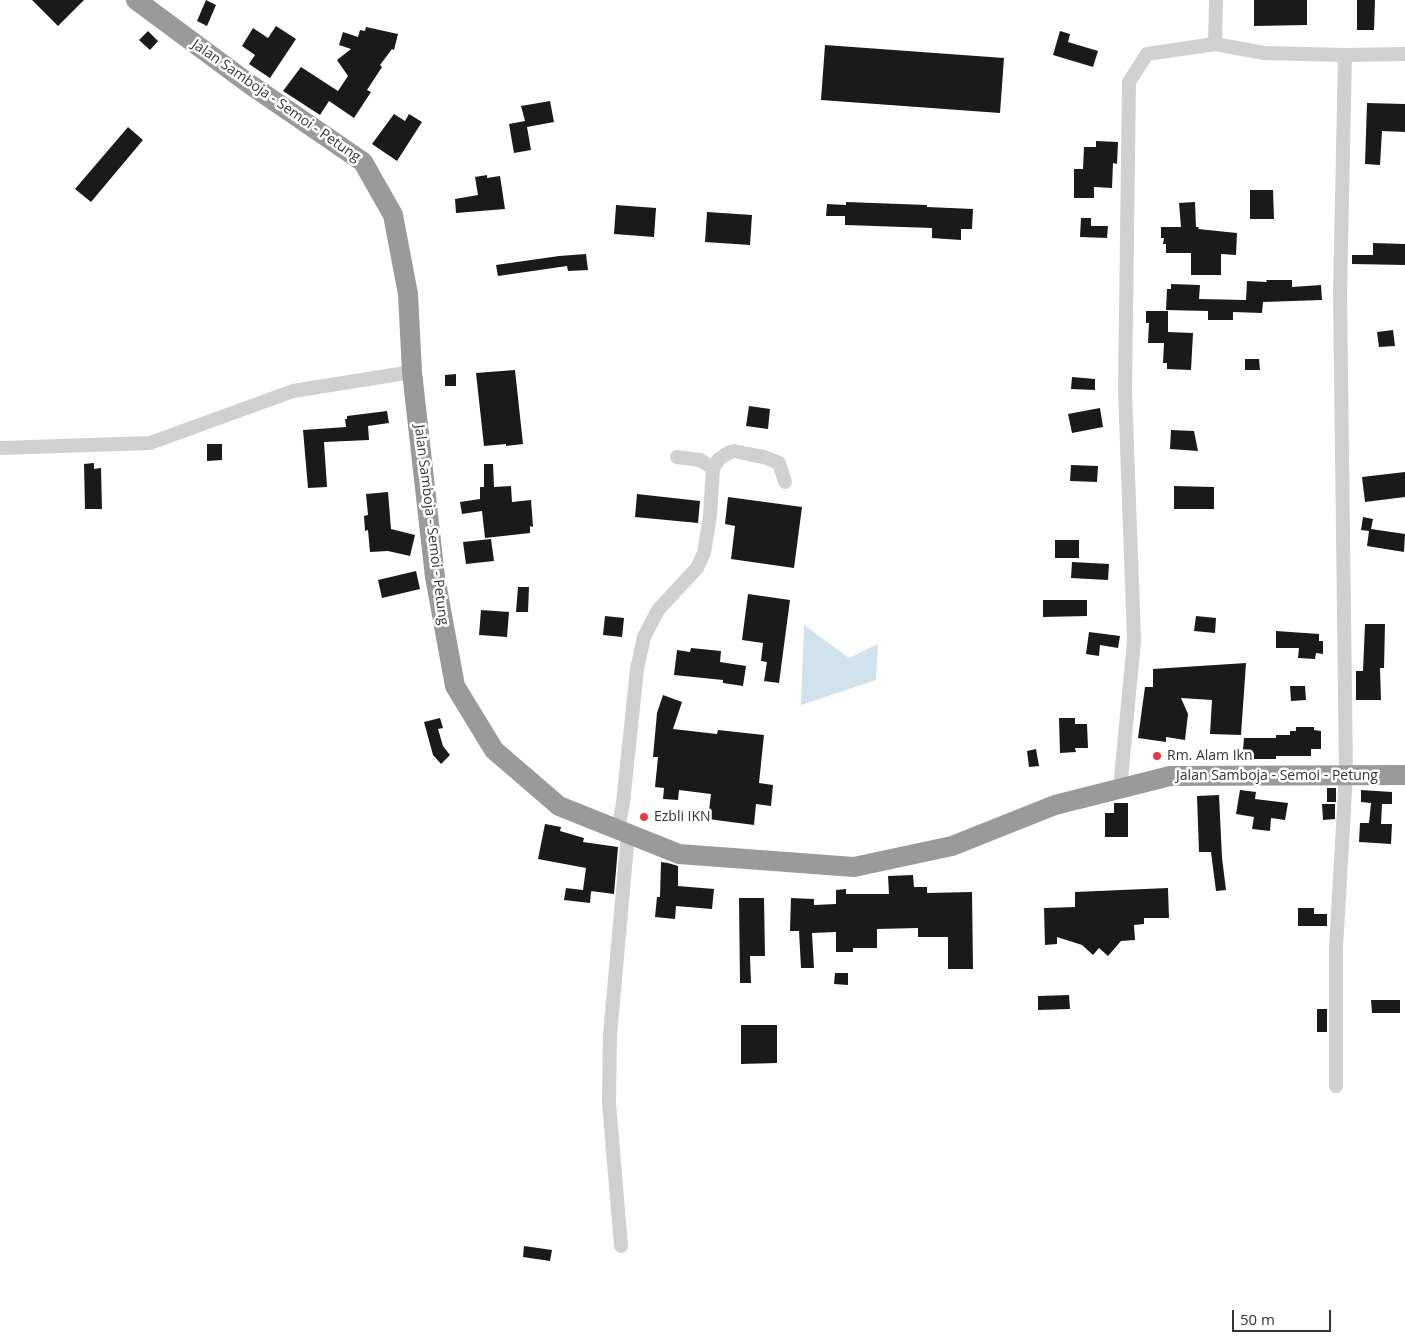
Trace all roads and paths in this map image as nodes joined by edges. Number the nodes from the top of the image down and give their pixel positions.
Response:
1 (136, 0) edge
2 (1216, 0) edge
3 (1215, 44) junction
4 (1405, 54) edge
5 (1345, 55) junction
6 (412, 372) junction
7 (0, 448) edge
8 (677, 457) dead end
9 (713, 468) junction
10 (786, 482) dead end
11 (1346, 774) junction
12 (1405, 775) edge
13 (1120, 789) junction
14 (623, 832) junction
15 (1336, 1086) dead end
16 (621, 1246) dead end

1 - 6 highway, Jalan Samboja - Semoi - Petung
2 - 3 street
3 - 5 street
3 - 13 street
4 - 5 street
5 - 11 street
6 - 7 street
6 - 14 highway, Jalan Samboja - Semoi - Petung
8 - 9 street
9 - 10 street
9 - 14 street
11 - 12 highway, Jalan Samboja - Semoi - Petung
11 - 13 highway, Jalan Samboja - Semoi - Petung
11 - 15 street
13 - 14 highway, Jalan Samboja - Semoi - Petung
14 - 16 street

